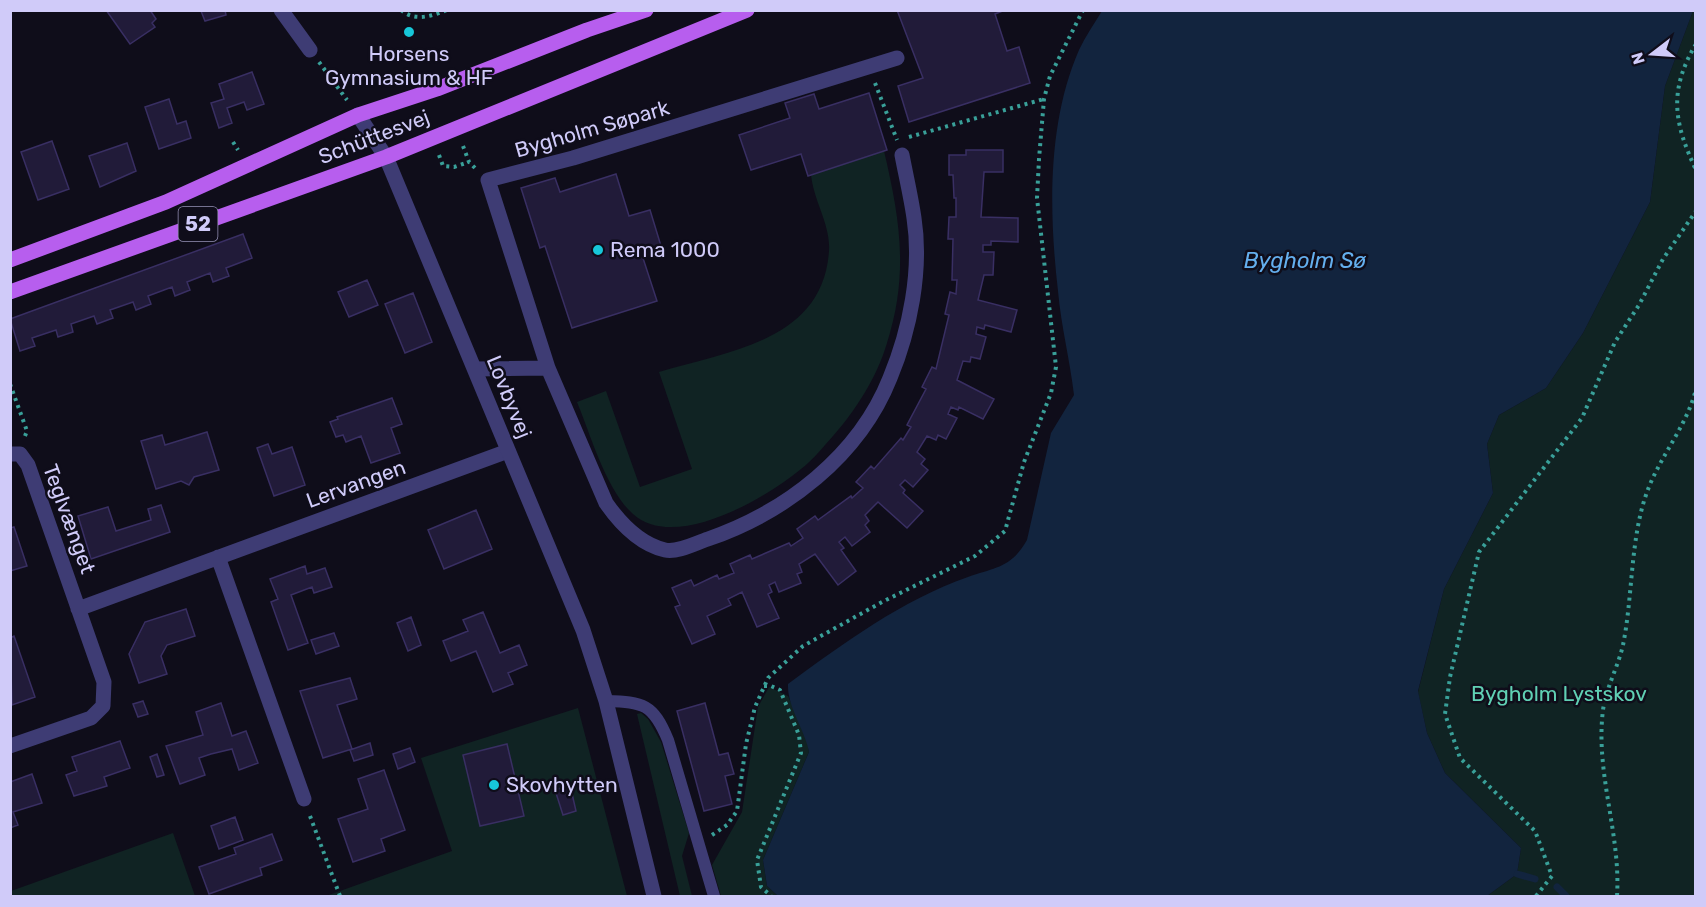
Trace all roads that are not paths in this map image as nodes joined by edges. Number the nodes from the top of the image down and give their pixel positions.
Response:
1 (281, 10) edge
2 (646, 10) edge
3 (747, 10) edge
4 (310, 50) road end
5 (897, 58) dead end
6 (358, 115) junction
7 (899, 148) road end
8 (386, 157) junction
9 (10, 260) edge
10 (10, 292) edge
11 (548, 368) junction
12 (476, 369) junction
13 (508, 451) junction
14 (15, 454) edge
15 (218, 556) junction
16 (78, 609) junction
17 (606, 701) junction
18 (10, 746) edge
19 (304, 799) road end
20 (654, 897) edge
21 (714, 897) edge

1 - 4 street
2 - 6 main road, Schüttesvej / 52
3 - 8 main road, Schüttesvej / 52
5 - 11 street, Bygholm Søpark
6 - 8 street, Lovbyvej
6 - 9 main road, Schüttesvej / 52
7 - 11 street, Bygholm Søpark
8 - 10 main road, Schüttesvej / 52
8 - 12 street, Lovbyvej
11 - 12 street
12 - 13 street, Lovbyvej
13 - 15 street, Lervangen
13 - 17 street, Lovbyvej
14 - 16 street, Teglvænget
15 - 16 street, Lervangen
15 - 19 street
16 - 18 street, Teglvænget
17 - 20 street, Lovbyvej
17 - 21 lane

